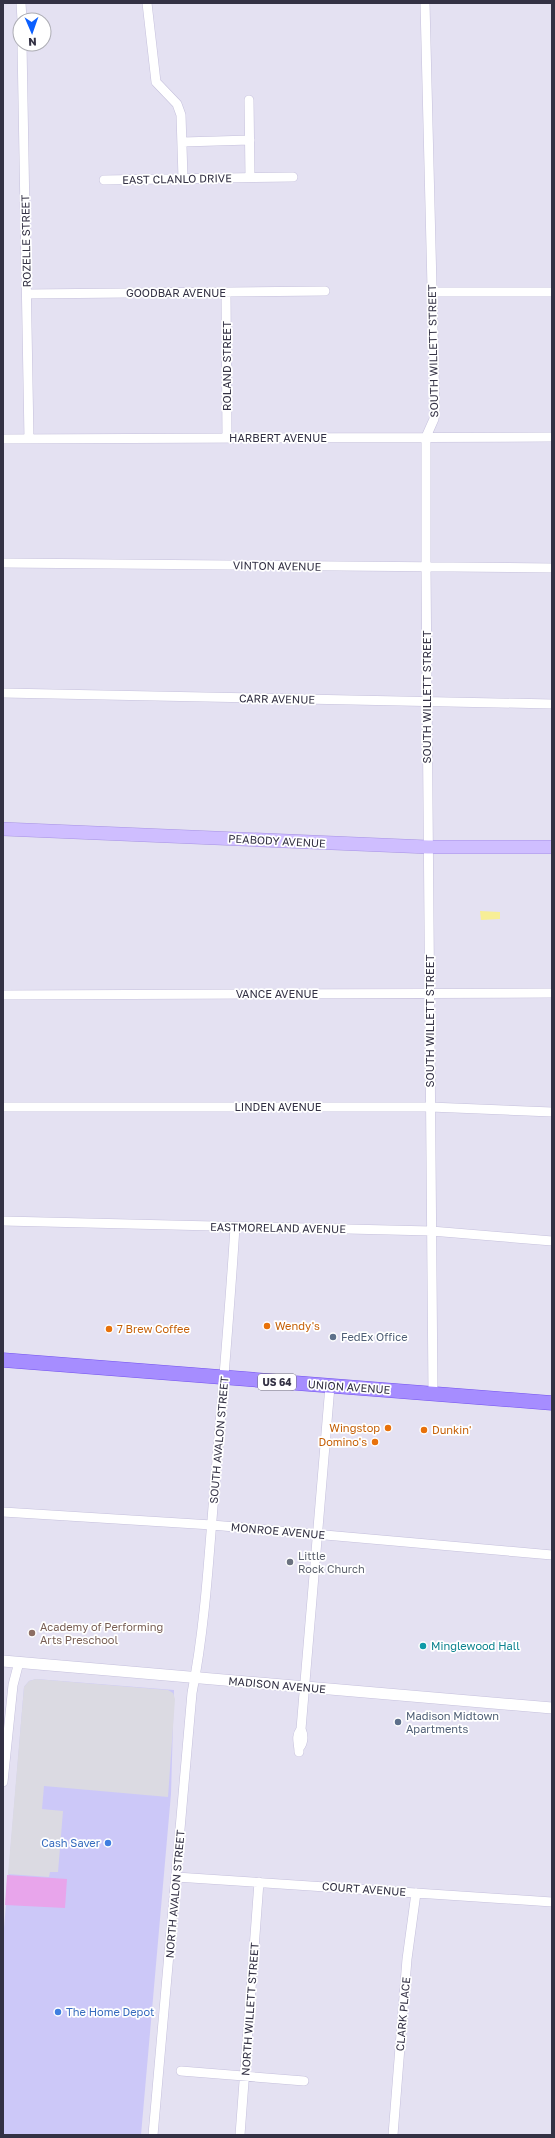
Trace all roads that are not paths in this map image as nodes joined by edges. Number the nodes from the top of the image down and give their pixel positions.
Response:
1 (147, 3) edge
2 (425, 3) edge
3 (22, 52) edge
4 (250, 100) dead end
5 (250, 140) junction
6 (183, 142) junction
7 (293, 177) dead end
8 (183, 178) junction
9 (250, 178) junction
10 (104, 180) dead end
11 (324, 291) dead end
12 (432, 292) junction
13 (552, 292) edge
14 (226, 293) junction
15 (27, 294) junction
16 (426, 437) junction
17 (552, 437) edge
18 (227, 438) junction
19 (3, 439) edge
20 (29, 439) junction
21 (3, 563) edge
22 (426, 568) junction
23 (552, 568) edge
24 (3, 694) edge
25 (427, 702) junction
26 (552, 704) edge
27 (3, 829) edge
28 (428, 847) junction
29 (552, 847) edge
30 (429, 993) junction
31 (552, 993) edge
32 (3, 995) edge
33 (430, 1106) junction
34 (3, 1107) edge
35 (552, 1112) edge
36 (3, 1222) edge
37 (235, 1227) junction
38 (431, 1231) junction
39 (552, 1241) edge
40 (3, 1360) edge
41 (225, 1377) junction
42 (330, 1386) junction
43 (433, 1393) junction
44 (552, 1403) edge
45 (3, 1512) edge
46 (212, 1525) junction
47 (317, 1535) junction
48 (552, 1555) edge
49 (200, 1654) joint
50 (3, 1661) edge
51 (19, 1662) junction
52 (195, 1678) junction
53 (304, 1687) junction
54 (552, 1708) edge
55 (299, 1751) dead end
56 (3, 1782) edge
57 (176, 1877) junction
58 (259, 1882) junction
59 (416, 1893) junction
60 (552, 1902) edge
61 (181, 2070) dead end
62 (245, 2077) junction
63 (304, 2081) dead end
64 (153, 2135) edge
65 (240, 2135) edge
66 (393, 2135) edge

1 - 6 street
2 - 12 street, SOUTH WILLETT STREET
3 - 15 street, ROZELLE STREET
4 - 5 street
5 - 6 street
5 - 9 street
6 - 8 street
7 - 9 street, EAST CLANLO DRIVE
8 - 9 street, EAST CLANLO DRIVE
8 - 10 street, EAST CLANLO DRIVE
11 - 14 street, GOODBAR AVENUE
12 - 13 street
12 - 16 street, SOUTH WILLETT STREET
14 - 15 street, GOODBAR AVENUE
14 - 18 street, ROLAND STREET
15 - 20 street, ROZELLE STREET
16 - 17 street, HARBERT AVENUE
16 - 18 street, HARBERT AVENUE
16 - 22 street, SOUTH WILLETT STREET
18 - 20 street, HARBERT AVENUE
19 - 20 street, HARBERT AVENUE
21 - 22 street, VINTON AVENUE
22 - 23 street, VINTON AVENUE
22 - 25 street, SOUTH WILLETT STREET
24 - 25 street, CARR AVENUE
25 - 26 street, CARR AVENUE
25 - 28 street, SOUTH WILLETT STREET
27 - 28 main road, PEABODY AVENUE
28 - 29 main road, PEABODY AVENUE
28 - 30 street, SOUTH WILLETT STREET
30 - 31 street, VANCE AVENUE
30 - 32 street, VANCE AVENUE
30 - 33 street, SOUTH WILLETT STREET
33 - 34 street, LINDEN AVENUE
33 - 35 street, LINDEN AVENUE
33 - 38 street, SOUTH WILLETT STREET
36 - 37 street, EASTMORELAND AVENUE
37 - 38 street, EASTMORELAND AVENUE
37 - 41 street, SOUTH AVALON STREET
38 - 39 street, EASTMORELAND AVENUE
38 - 43 street, SOUTH WILLETT STREET
40 - 41 main road, UNION AVENUE / US 64
41 - 42 main road, UNION AVENUE / US 64
41 - 46 street, SOUTH AVALON STREET
42 - 43 main road, UNION AVENUE / US 64
42 - 47 street
43 - 44 main road, UNION AVENUE / US 64
45 - 46 street, MONROE AVENUE
46 - 47 street, MONROE AVENUE
46 - 49 street, SOUTH AVALON STREET
47 - 48 street, MONROE AVENUE
47 - 53 street
49 - 52 street, NORTH AVALON STREET
50 - 51 street, MADISON AVENUE
51 - 52 street, MADISON AVENUE
51 - 56 street
52 - 53 street, MADISON AVENUE
52 - 57 street, NORTH AVALON STREET
53 - 54 street, MADISON AVENUE
53 - 55 street
57 - 58 street, COURT AVENUE
57 - 64 street, NORTH AVALON STREET
58 - 59 street, COURT AVENUE
58 - 62 street, NORTH WILLETT STREET
59 - 60 street, COURT AVENUE
59 - 66 street, CLARK PLACE
61 - 62 street
62 - 63 street
62 - 65 street, NORTH WILLETT STREET

